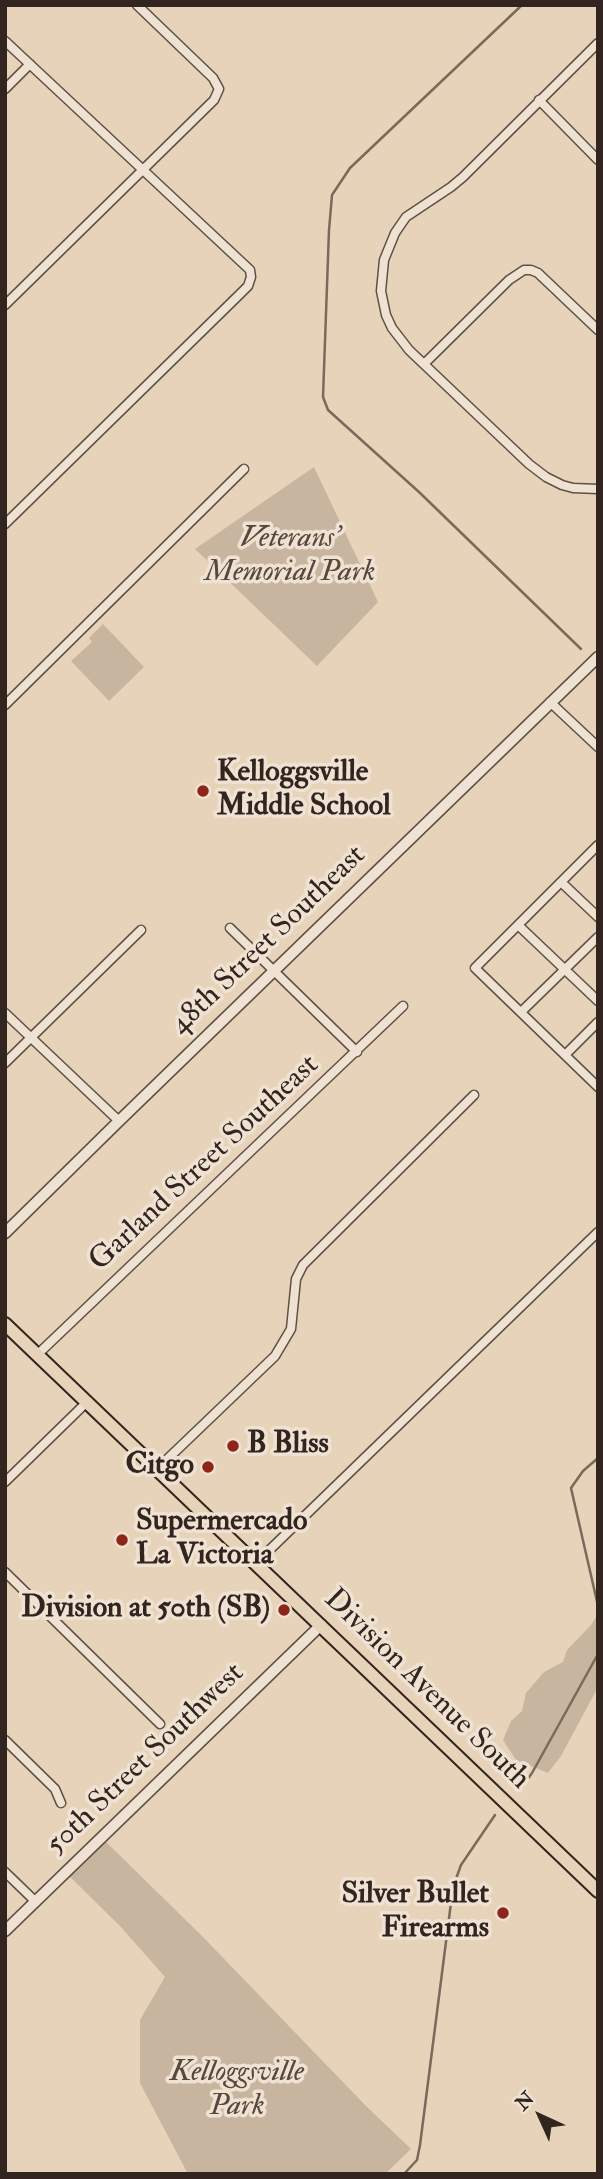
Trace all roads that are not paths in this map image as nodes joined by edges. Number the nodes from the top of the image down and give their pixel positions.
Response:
1 (137, 5) edge
2 (5, 41) edge
3 (598, 43) edge
4 (30, 64) junction
5 (5, 89) edge
6 (539, 100) junction
7 (598, 160) edge
8 (143, 170) junction
9 (5, 305) edge
10 (598, 330) edge
11 (424, 364) junction
12 (244, 469) dead end
13 (598, 489) edge
14 (5, 524) edge
15 (598, 657) edge
16 (550, 702) junction
17 (5, 705) edge
18 (598, 747) edge
19 (598, 845) edge
20 (561, 882) junction
21 (598, 917) edge
22 (518, 925) junction
23 (230, 928) dead end
24 (141, 930) dead end
25 (598, 937) edge
26 (565, 969) junction
27 (273, 972) junction
28 (598, 1001) edge
29 (403, 1006) dead end
30 (521, 1012) junction
31 (5, 1013) edge
32 (598, 1022) edge
33 (31, 1038) junction
34 (357, 1052) junction
35 (565, 1055) junction
36 (5, 1063) edge
37 (598, 1087) edge
38 (474, 1095) dead end
39 (118, 1121) junction
40 (598, 1232) edge
41 (5, 1233) edge
42 (5, 1324) edge
43 (38, 1354) junction
44 (88, 1401) junction
45 (157, 1469) junction
46 (5, 1482) edge
47 (257, 1563) junction
48 (5, 1572) edge
49 (321, 1625) junction
50 (160, 1724) dead end
51 (5, 1740) edge
52 (61, 1803) dead end
53 (5, 1872) edge
54 (598, 1891) edge
55 (36, 1902) junction
56 (5, 1931) edge

1 - 8 street
2 - 4 street
3 - 6 street
4 - 5 street
4 - 8 street
6 - 7 street
6 - 11 street
8 - 9 street
8 - 14 street
10 - 11 street
11 - 13 street
12 - 17 street
15 - 16 street, 48th Street Southeast
16 - 18 street
16 - 27 street, 48th Street Southeast
19 - 20 street
20 - 21 street
20 - 22 street
22 - 26 street
22 - 30 street
23 - 27 street
24 - 33 street
25 - 26 street
26 - 28 street
26 - 30 street
27 - 34 street
27 - 39 street, 48th Street Southeast
29 - 34 street, Garland Street Southeast
30 - 35 street
31 - 33 street
32 - 35 street
33 - 36 street
33 - 39 street
34 - 43 street, Garland Street Southeast
35 - 37 street
38 - 45 street
39 - 41 street, 48th Street Southeast
40 - 47 street
42 - 43 main road, Division Avenue South
43 - 44 main road, Division Avenue South
44 - 45 main road, Division Avenue South
44 - 46 street
45 - 47 main road, Division Avenue South
47 - 49 main road, Division Avenue South
48 - 50 street
49 - 54 main road, Division Avenue South
49 - 55 street, 50th Street Southwest
51 - 52 street
53 - 55 street
55 - 56 street, 50th Street Southwest

